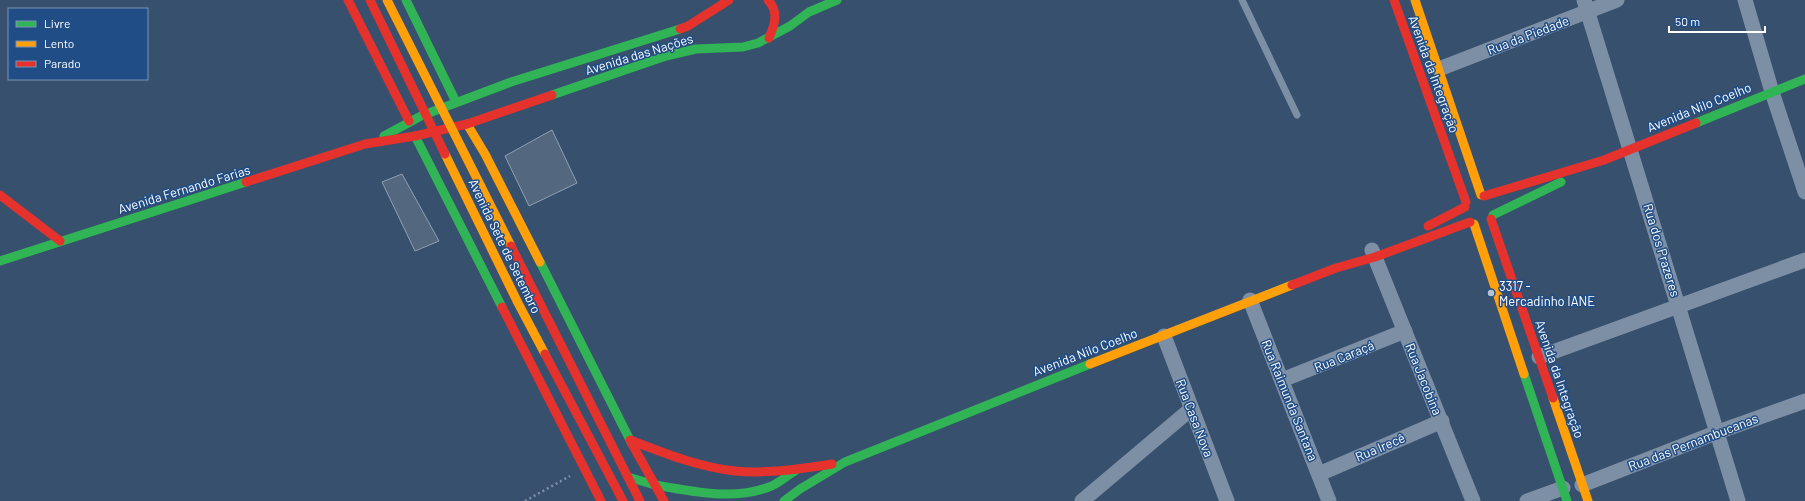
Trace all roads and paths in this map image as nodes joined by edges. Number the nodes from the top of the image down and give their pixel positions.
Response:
1 (348, 0) edge
2 (370, 0) edge
3 (387, 0) edge
4 (406, 0) edge
5 (729, 0) edge
6 (768, 0) edge
7 (837, 0) edge
8 (1242, 0) edge
9 (1394, 0) edge
10 (1415, 0) edge
11 (1618, 0) edge
12 (1745, 0) edge
13 (1586, 6) edge
14 (769, 38) junction
15 (1439, 69) junction
16 (1805, 80) edge
17 (1772, 92) junction
18 (456, 102) junction
19 (1297, 115) dead end
20 (491, 116) junction
21 (409, 121) junction
22 (467, 124) junction
23 (415, 136) junction
24 (375, 142) junction
25 (1631, 149) junction
26 (485, 154) junction
27 (1604, 160) junction
28 (1805, 192) edge
29 (0, 195) edge
30 (1483, 196) junction
31 (1465, 205) junction
32 (1492, 217) junction
33 (1472, 223) junction
34 (1421, 229) dead end
35 (1399, 238) dead end
36 (60, 241) junction
37 (1373, 253) junction
38 (1805, 260) edge
39 (0, 261) edge
40 (1250, 300) junction
41 (1678, 306) junction
42 (1405, 331) junction
43 (1164, 336) junction
44 (1538, 357) junction
45 (1282, 380) junction
46 (1805, 401) edge
47 (1191, 409) junction
48 (1442, 421) junction
49 (1718, 432) junction
50 (630, 440) junction
51 (844, 462) junction
52 (585, 468) junction
53 (798, 470) junction
54 (1319, 474) junction
55 (628, 477) junction
56 (655, 485) junction
57 (1582, 485) junction
58 (1565, 494) edge
59 (1099, 495) edge
60 (731, 498) edge
61 (525, 501) edge
62 (601, 501) edge
63 (623, 501) edge
64 (640, 501) edge
65 (664, 501) edge
66 (784, 501) edge
67 (1082, 501) edge
68 (1227, 501) edge
69 (1329, 501) edge
70 (1473, 501) edge
71 (1527, 501) edge
72 (1588, 501) edge
73 (1738, 501) edge

1 - 21 main road
2 - 63 main road, Avenida Sete de Setembro, bridge
3 - 55 main road, Avenida Sete de Setembro, bridge
4 - 18 main road
5 - 18 main road, Avenida das Nações
6 - 14 main road
7 - 14 main road, Avenida das Nações
8 - 19 lane
9 - 31 main road, Avenida da Integração
10 - 15 main road, Avenida da Integração
11 - 13 street, Rua da Piedade
12 - 17 street
13 - 15 street, Rua da Piedade
13 - 25 street, Rua dos Prazeres
14 - 20 main road, Avenida das Nações
15 - 30 main road, Avenida da Integração
16 - 17 main road, Avenida Nilo Coelho
17 - 25 main road, Avenida Nilo Coelho
17 - 28 street
18 - 21 main road, Avenida das Nações
20 - 22 main road, Avenida das Nações
20 - 26 main road
21 - 24 main road, Avenida das Nações
22 - 23 main road, Avenida das Nações
22 - 26 main road, Avenida Sete de Setembro
23 - 24 main road, Avenida das Nações
23 - 52 main road
24 - 36 main road, Avenida Fernando Farias
25 - 27 main road, Avenida Nilo Coelho
25 - 41 street, Rua dos Prazeres
26 - 50 main road, Avenida Sete de Setembro
27 - 30 main road
27 - 32 main road
29 - 36 main road
30 - 31 main road
30 - 32 main road
31 - 33 main road
31 - 34 main road
32 - 33 main road
32 - 44 main road, Avenida da Integração
33 - 37 main road
33 - 58 main road
35 - 37 main road
36 - 39 main road, Avenida Fernando Farias
37 - 40 main road, Avenida Nilo Coelho
37 - 42 street, Rua Jacobina
38 - 41 street
40 - 43 main road, Avenida Nilo Coelho
40 - 45 street, Rua Raimunda Santana
41 - 44 street
41 - 49 street, Rua dos Prazeres
42 - 45 street, Rua Caraçá
42 - 48 street, Rua Jacobina
43 - 47 street, Rua Casa Nova
43 - 51 main road, Avenida Nilo Coelho
44 - 57 main road, Avenida da Integração
45 - 54 street, Rua Raimunda Santana
46 - 49 street, Rua das Pernambucanas
47 - 59 street
47 - 68 street, Rua Casa Nova
48 - 54 street, Rua Irecê
48 - 70 street, Rua Jacobina
49 - 57 street, Rua das Pernambucanas
49 - 73 street, Rua dos Prazeres
50 - 53 main road
50 - 56 main road, Avenida Sete de Setembro
51 - 53 main road
51 - 66 main road
52 - 61 path
52 - 62 main road
53 - 60 main road
54 - 69 street, Rua Raimunda Santana
55 - 56 main road
55 - 64 main road, Avenida Sete de Setembro, bridge
56 - 60 main road
56 - 65 main road, Avenida Sete de Setembro
57 - 72 main road, Avenida da Integração
58 - 71 street
59 - 67 street

